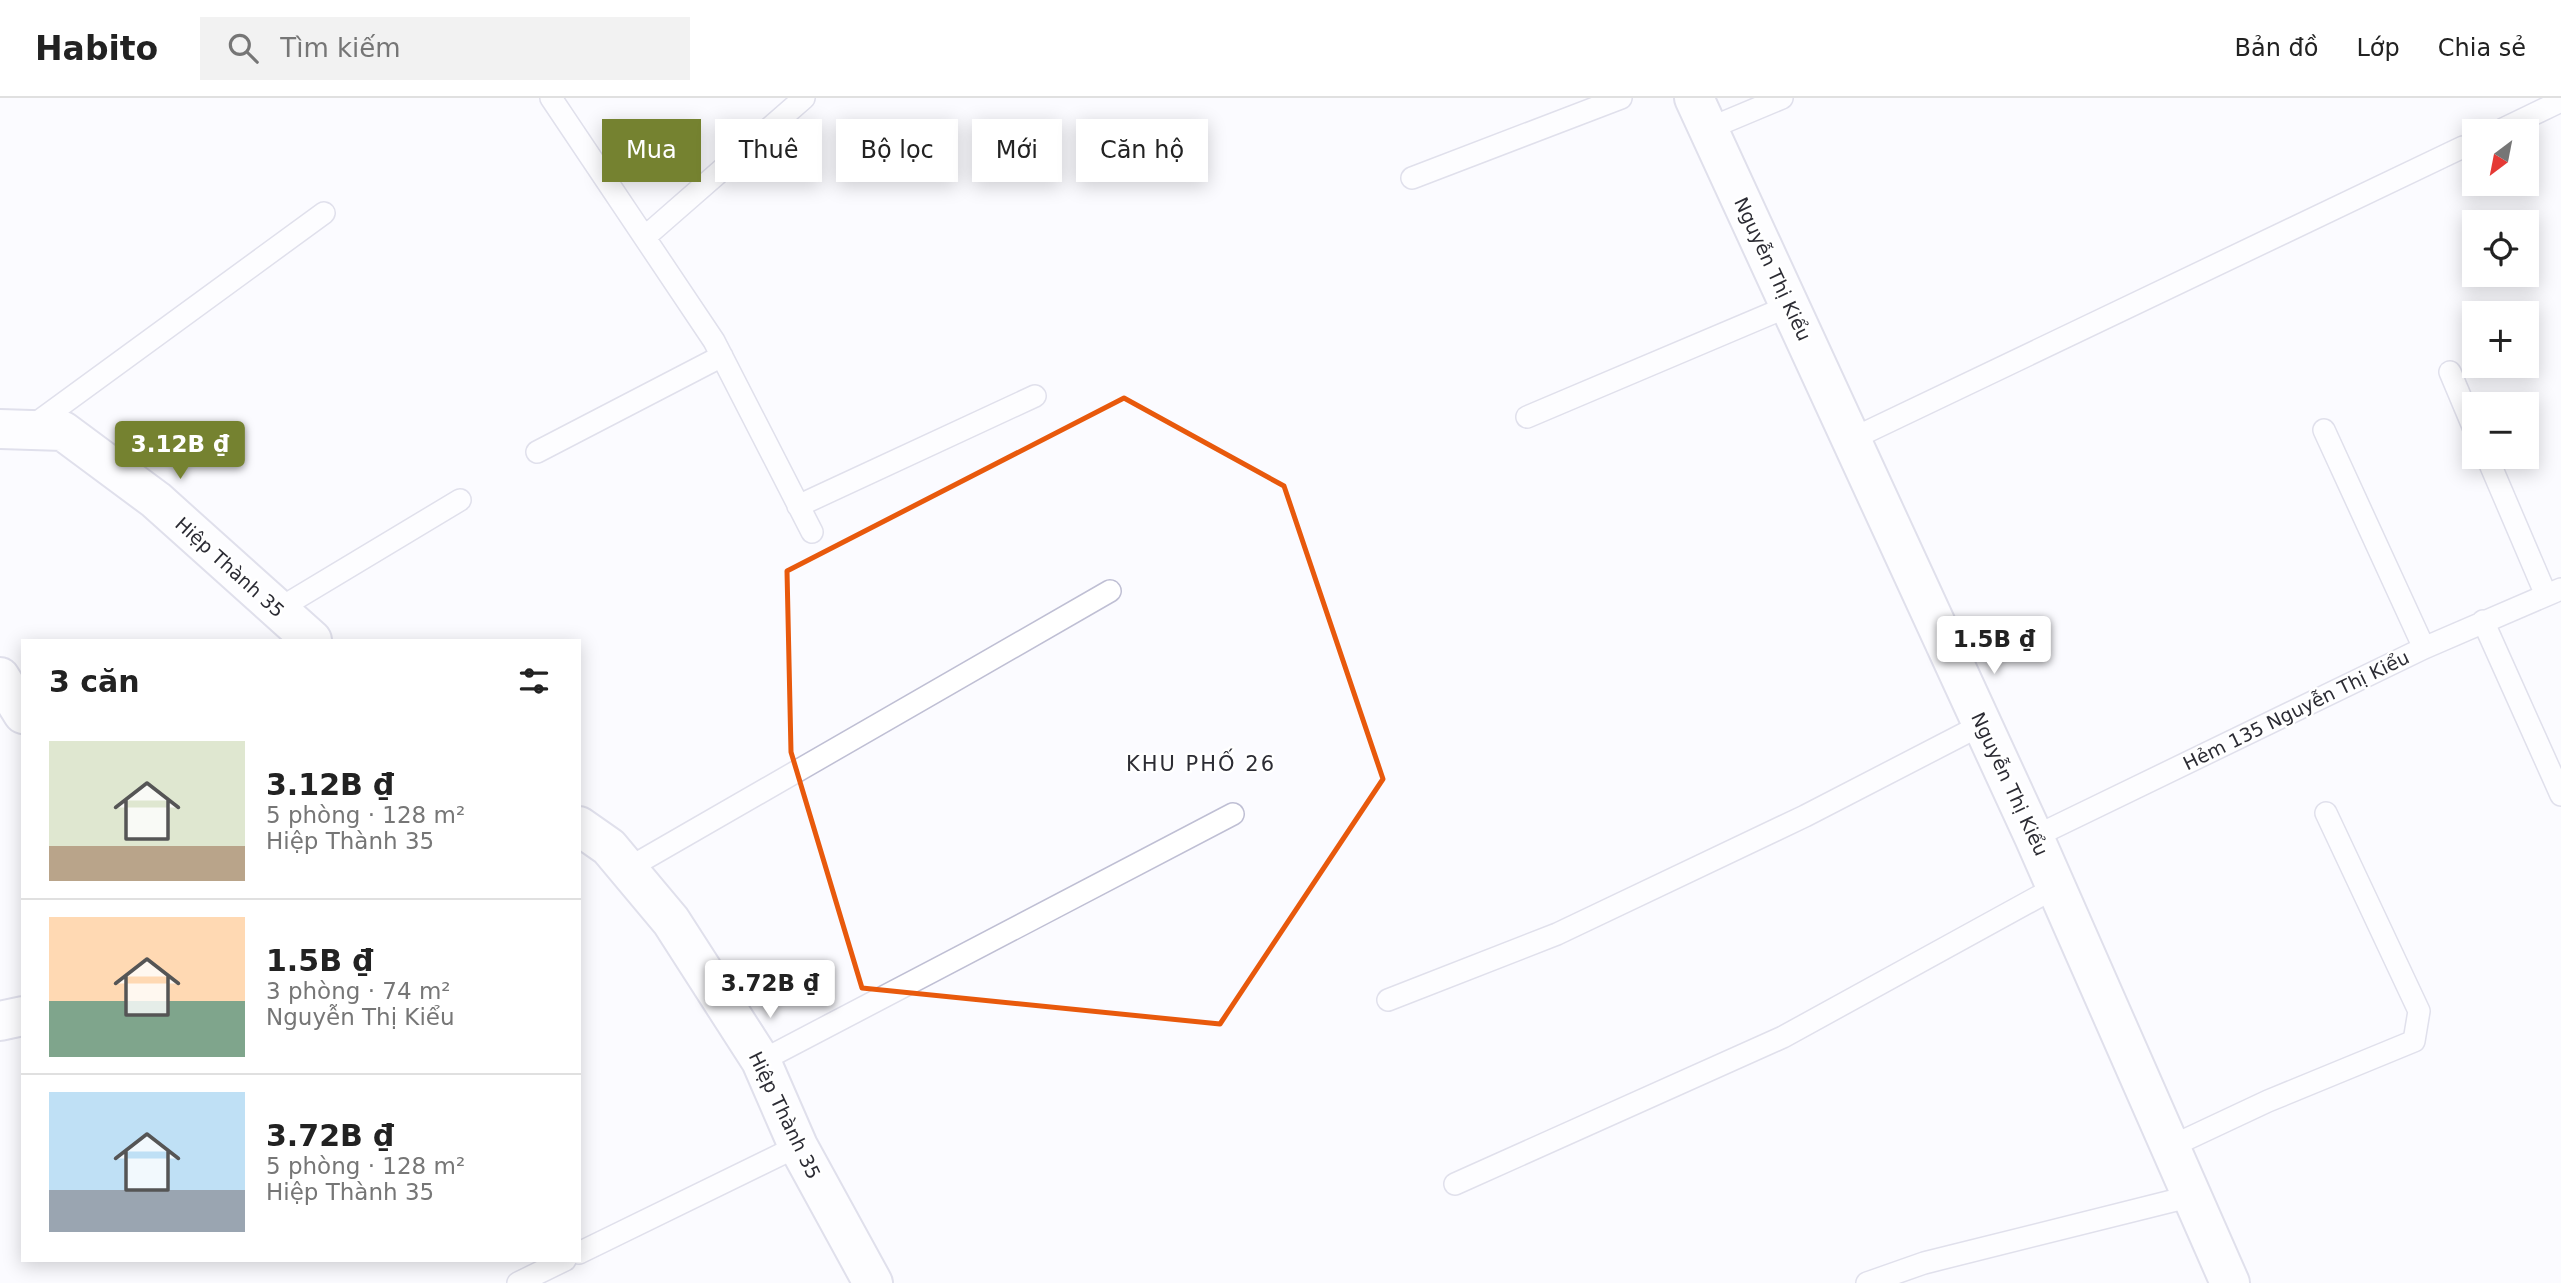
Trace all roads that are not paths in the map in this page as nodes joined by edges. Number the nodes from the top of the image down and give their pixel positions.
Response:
1 (804, 98) edge
2 (1621, 98) edge
3 (1782, 98) edge
4 (560, 101) edge
5 (2561, 101) edge
6 (1701, 114) edge
7 (2524, 119) edge
8 (2462, 147) edge
9 (1412, 178) dead end
10 (324, 214) dead end
11 (645, 237) junction
12 (1789, 306) junction
13 (722, 356) junction
14 (2450, 372) dead end
15 (1035, 397) dead end
16 (2462, 400) edge
17 (1527, 416) dead end
18 (13, 429) edge
19 (2324, 430) dead end
20 (1852, 439) junction
21 (537, 452) dead end
22 (2493, 469) edge
23 (460, 500) dead end
24 (798, 506) junction
25 (812, 531) dead end
26 (1110, 591) dead end
27 (2554, 592) edge
28 (276, 610) junction
29 (2483, 621) junction
30 (311, 639) edge
31 (2424, 648) junction
32 (0, 677) edge
33 (21, 711) edge
34 (1983, 724) junction
35 (2561, 795) edge
36 (2326, 813) dead end
37 (1233, 814) dead end
38 (581, 827) edge
39 (2034, 837) junction
40 (627, 869) junction
41 (2056, 887) junction
42 (1388, 1000) dead end
43 (21, 1016) edge
44 (0, 1021) edge
45 (761, 1061) junction
46 (798, 1146) junction
47 (2170, 1147) junction
48 (1455, 1184) dead end
49 (2192, 1196) junction
50 (581, 1252) edge
51 (561, 1262) edge
52 (518, 1283) edge
53 (873, 1283) edge
54 (1867, 1283) edge
55 (2230, 1283) edge

1 - 11 lane
2 - 9 lane
3 - 6 lane
4 - 11 lane
5 - 7 lane
6 - 12 street, Nguyễn Thị Kiểu
8 - 20 lane
10 - 18 lane
11 - 13 lane
12 - 17 lane
12 - 20 street, Nguyễn Thị Kiểu
13 - 21 lane
13 - 24 lane
14 - 16 lane
15 - 24 lane
18 - 28 street, Hiệp Thành 35
19 - 31 lane
20 - 34 street, Nguyễn Thị Kiểu
22 - 27 lane
23 - 28 lane
24 - 25 lane
26 - 40 lane
27 - 29 lane, Hẻm 135 Nguyễn Thị Kiểu
28 - 30 street, Hiệp Thành 35
29 - 31 lane, Hẻm 135 Nguyễn Thị Kiểu
29 - 35 lane
31 - 39 lane, Hẻm 135 Nguyễn Thị Kiểu
32 - 33 street
34 - 39 street, Nguyễn Thị Kiểu
34 - 42 lane
36 - 47 lane
37 - 45 lane
38 - 40 street, Hiệp Thành 35
39 - 41 street, Nguyễn Thị Kiểu
40 - 45 street, Hiệp Thành 35
41 - 47 street, Nguyễn Thị Kiểu
41 - 48 lane
43 - 44 street
45 - 46 street, Hiệp Thành 35
46 - 50 lane
46 - 53 street, Hiệp Thành 35
47 - 49 street, Nguyễn Thị Kiểu
49 - 54 lane
49 - 55 street, Nguyễn Thị Kiểu
51 - 52 lane

